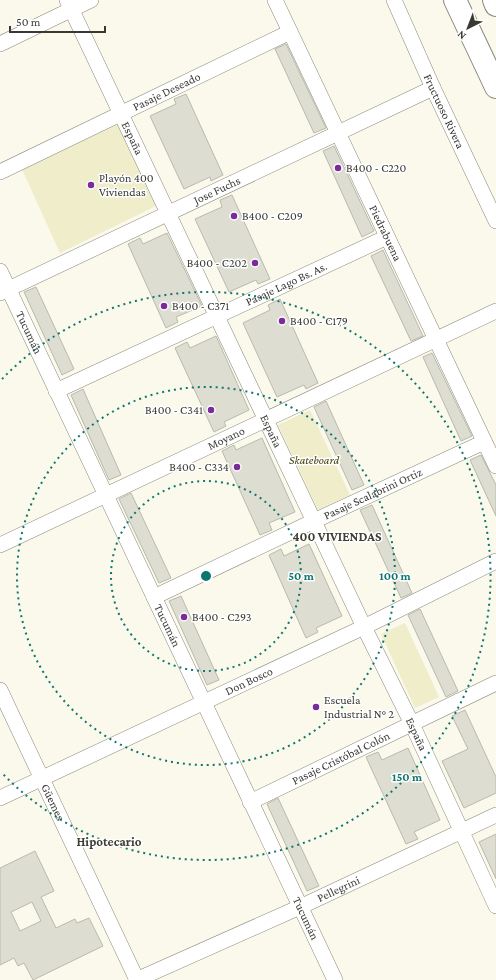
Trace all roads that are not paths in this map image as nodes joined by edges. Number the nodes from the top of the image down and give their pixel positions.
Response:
1 (90, 0) edge
2 (275, 0) edge
3 (394, 0) edge
4 (455, 0) edge
5 (494, 0) edge
6 (69, 5) edge
7 (496, 5) edge
8 (290, 32) junction
9 (0, 44) edge
10 (496, 87) edge
11 (433, 88) junction
12 (121, 114) junction
13 (338, 133) junction
14 (0, 172) edge
15 (168, 214) junction
16 (496, 221) edge
17 (387, 237) junction
18 (0, 271) edge
19 (4, 291) edge
20 (496, 311) edge
21 (217, 317) junction
22 (436, 340) junction
23 (56, 392) junction
24 (266, 420) junction
25 (484, 442) junction
26 (496, 466) edge
27 (106, 495) junction
28 (314, 521) junction
29 (0, 545) edge
30 (496, 561) edge
31 (154, 597) junction
32 (364, 627) junction
33 (496, 683) edge
34 (0, 690) edge
35 (204, 702) junction
36 (412, 724) junction
37 (42, 778) junction
38 (0, 798) edge
39 (250, 802) junction
40 (496, 815) edge
41 (461, 832) junction
42 (496, 906) edge
43 (300, 907) junction
44 (137, 980) edge
45 (335, 980) edge

1 - 6 street
2 - 8 street, Piedrabuena
3 - 11 street, Fructuoso Rivera
4 - 10 main road
5 - 7 main road
6 - 9 street
6 - 12 street, España
8 - 12 street, Pasaje Deseado
8 - 13 street, Piedrabuena
11 - 13 street, Jose Fuchs
11 - 16 street, Fructuoso Rivera
12 - 14 street, Pasaje Deseado
12 - 15 street, España
13 - 15 street, Jose Fuchs
13 - 17 street, Piedrabuena
15 - 19 street, Jose Fuchs
15 - 21 street, España
17 - 21 street, Pasaje Lago Bs. As.
17 - 22 street, Piedrabuena
18 - 19 street, Tucumán
19 - 23 street, Tucumán
20 - 22 street, Moyano
21 - 23 street, Pasaje Lago Bs. As.
21 - 24 street, España
22 - 24 street, Moyano
22 - 25 street, Piedrabuena
23 - 27 street, Tucumán
24 - 27 street, Moyano
24 - 28 street, España
25 - 26 street, Piedrabuena
25 - 28 street, Pasaje Scalabrini Ortiz
27 - 29 street, Moyano
27 - 31 street, Tucumán
28 - 31 street, Pasaje Scalabrini Ortiz
28 - 32 street, España
30 - 32 street, Don Bosco
31 - 35 street, Tucumán
32 - 35 street, Don Bosco
32 - 36 street, España
33 - 36 street, Pasaje Cristóbal Colón
34 - 37 street, Güemes
35 - 37 street, Don Bosco
35 - 39 street, Tucumán
36 - 39 street, Pasaje Cristóbal Colón
36 - 41 street, España
37 - 38 street, Don Bosco
37 - 44 street, Güemes
39 - 43 street, Tucumán
40 - 41 street, Pellegrini
41 - 42 street, España
41 - 43 street, Pellegrini
43 - 44 street, Pellegrini
43 - 45 street, Tucumán

